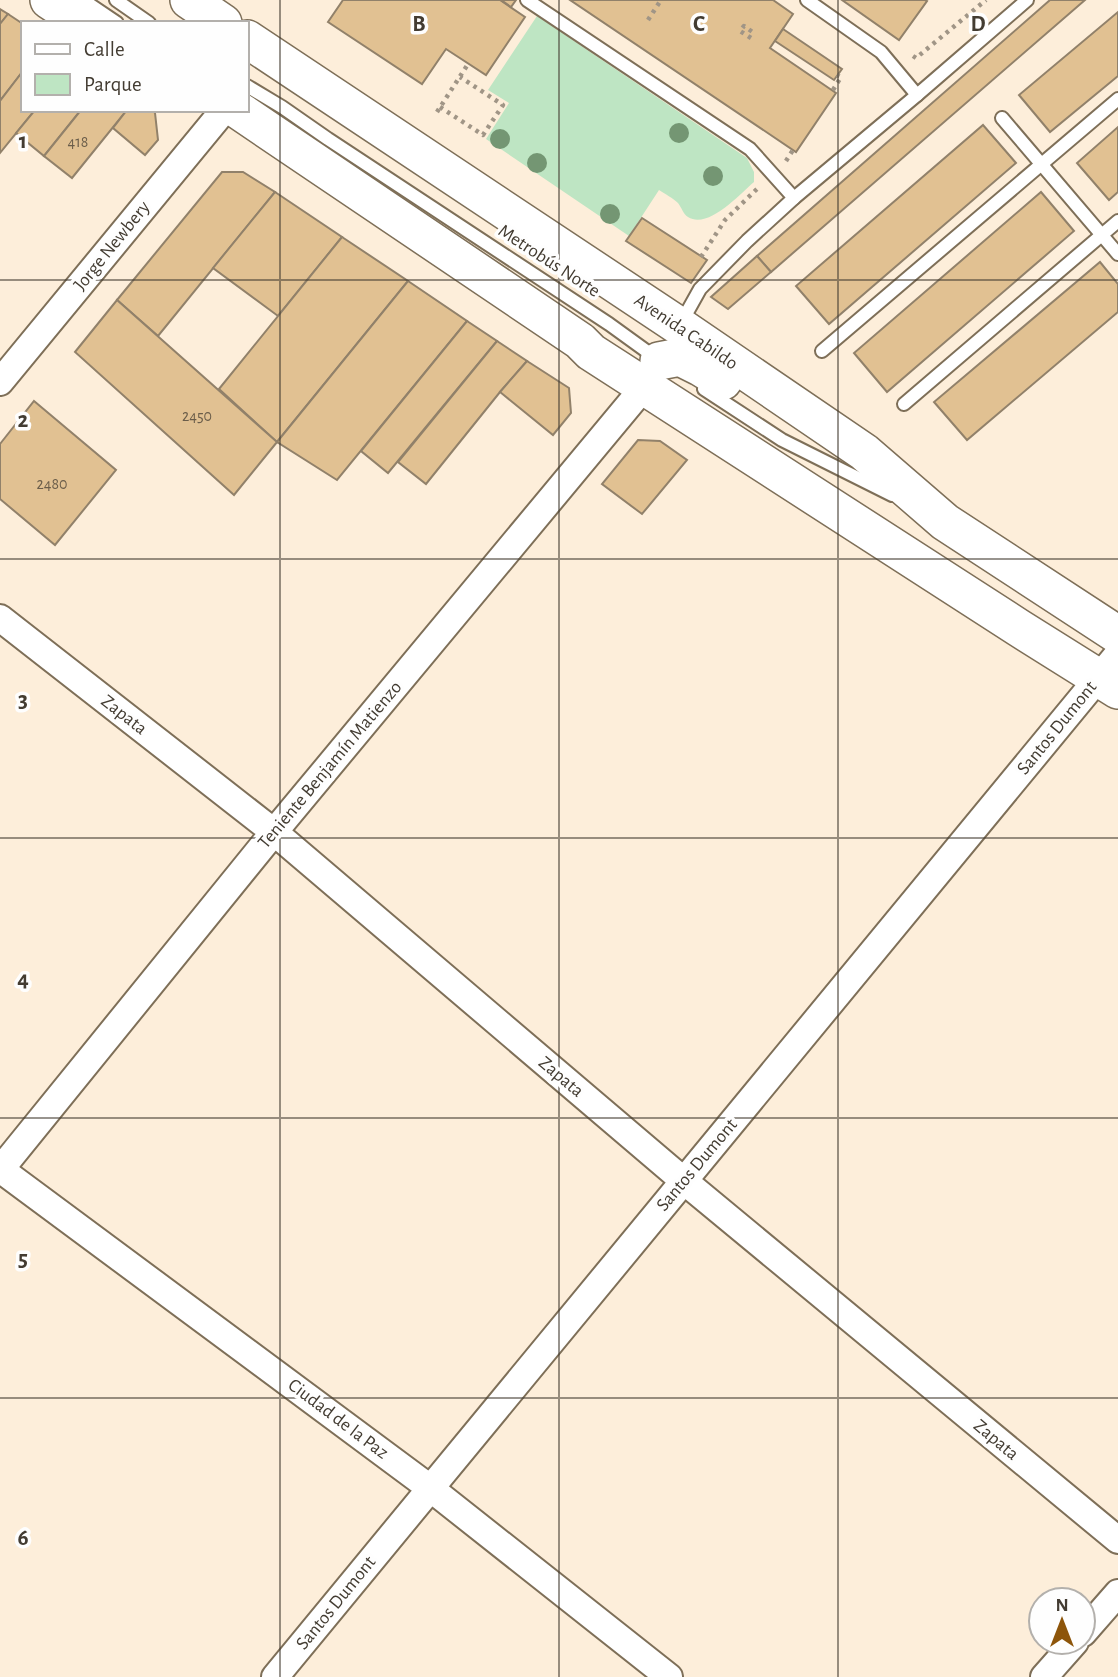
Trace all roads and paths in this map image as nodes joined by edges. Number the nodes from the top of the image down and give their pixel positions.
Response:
1 (49, 0) edge
2 (83, 0) edge
3 (116, 0) edge
4 (189, 0) edge
5 (527, 0) edge
6 (662, 0) edge
7 (807, 0) edge
8 (986, 0) edge
9 (1027, 0) edge
10 (648, 20) dead end
11 (81, 21) edge
12 (114, 21) edge
13 (146, 21) edge
14 (220, 21) edge
15 (250, 49) edge
16 (905, 51) dead end
17 (468, 64) dead end
18 (838, 75) dead end
19 (460, 77) junction
20 (248, 87) edge
21 (833, 90) dead end
22 (917, 95) junction
23 (1118, 99) edge
24 (222, 112) edge
25 (241, 112) edge
26 (1002, 118) dead end
27 (793, 150) dead end
28 (1041, 164) junction
29 (772, 174) junction
30 (794, 198) junction
31 (1118, 221) edge
32 (1102, 235) junction
33 (1118, 254) edge
34 (701, 257) dead end
35 (822, 351) dead end
36 (665, 355) junction
37 (0, 382) edge
38 (693, 382) dead end
39 (904, 404) dead end
40 (946, 522) junction
41 (0, 618) edge
42 (1118, 635) edge
43 (1112, 674) edge
44 (274, 832) junction
45 (0, 1169) edge
46 (684, 1181) junction
47 (430, 1488) junction
48 (1118, 1540) edge
49 (1118, 1593) edge
50 (1097, 1617) edge
51 (1063, 1656) edge
52 (275, 1677) edge
53 (669, 1677) edge
54 (1044, 1677) edge

1 - 11 main road
2 - 12 lane
3 - 13 lane
4 - 14 main road
5 - 29 lane
6 - 10 path
7 - 22 lane
8 - 16 path
9 - 22 lane
15 - 36 main road, Avenida Cabildo
17 - 19 path
18 - 21 path
19 - 19 path
20 - 36 lane, Metrobús Norte
22 - 30 lane
23 - 28 lane
24 - 37 street, Jorge Newbery
25 - 36 main road, Avenida Cabildo
26 - 28 lane
27 - 29 path
28 - 32 lane
28 - 35 lane
29 - 30 lane
29 - 34 path
30 - 36 lane
31 - 32 lane
32 - 33 lane
32 - 39 lane
36 - 40 main road, Avenida Cabildo
36 - 43 main road, Avenida Cabildo
36 - 44 street, Teniente Benjamín Matienzo
38 - 40 lane
40 - 42 main road, Avenida Cabildo
41 - 44 street, Zapata
43 - 46 street, Santos Dumont
44 - 45 street, Teniente Benjamín Matienzo
44 - 46 street, Zapata
45 - 47 street, Ciudad de la Paz
46 - 47 street, Santos Dumont
46 - 48 street, Zapata
47 - 52 street, Santos Dumont
47 - 53 street, Ciudad de la Paz
49 - 50 street
51 - 54 street

